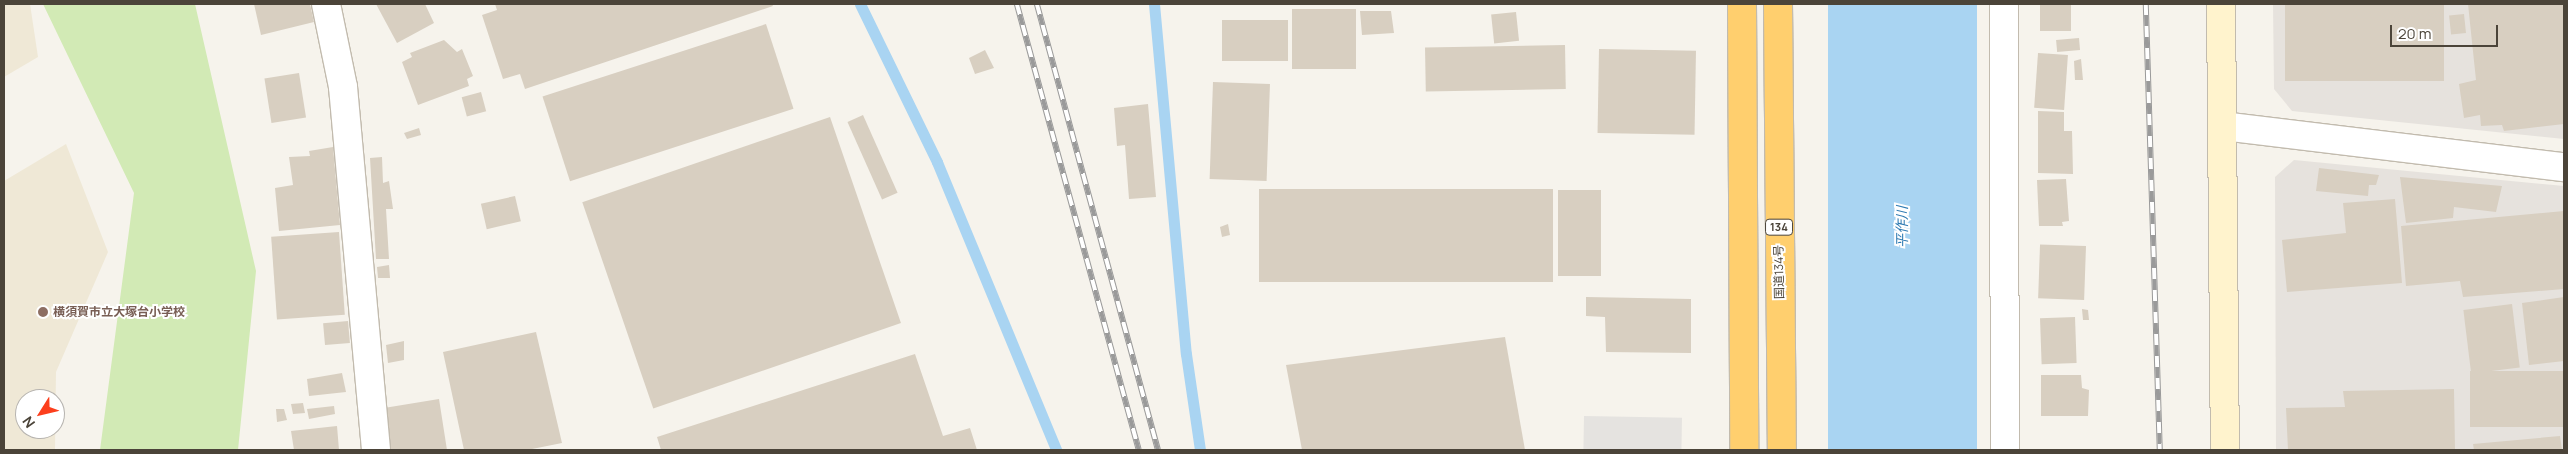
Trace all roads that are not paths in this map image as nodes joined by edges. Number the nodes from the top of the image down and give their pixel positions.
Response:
1 (326, 4) edge
2 (1742, 4) edge
3 (1778, 4) edge
4 (2004, 4) edge
5 (2221, 4) edge
6 (2223, 126) junction
7 (2564, 168) edge
8 (376, 450) edge
9 (1744, 450) edge
10 (1782, 450) edge
11 (2005, 450) edge
12 (2225, 450) edge

1 - 8 street
2 - 9 highway
3 - 10 highway, 国道134号 / 134
4 - 11 street
5 - 6 street
6 - 7 street
6 - 12 street

